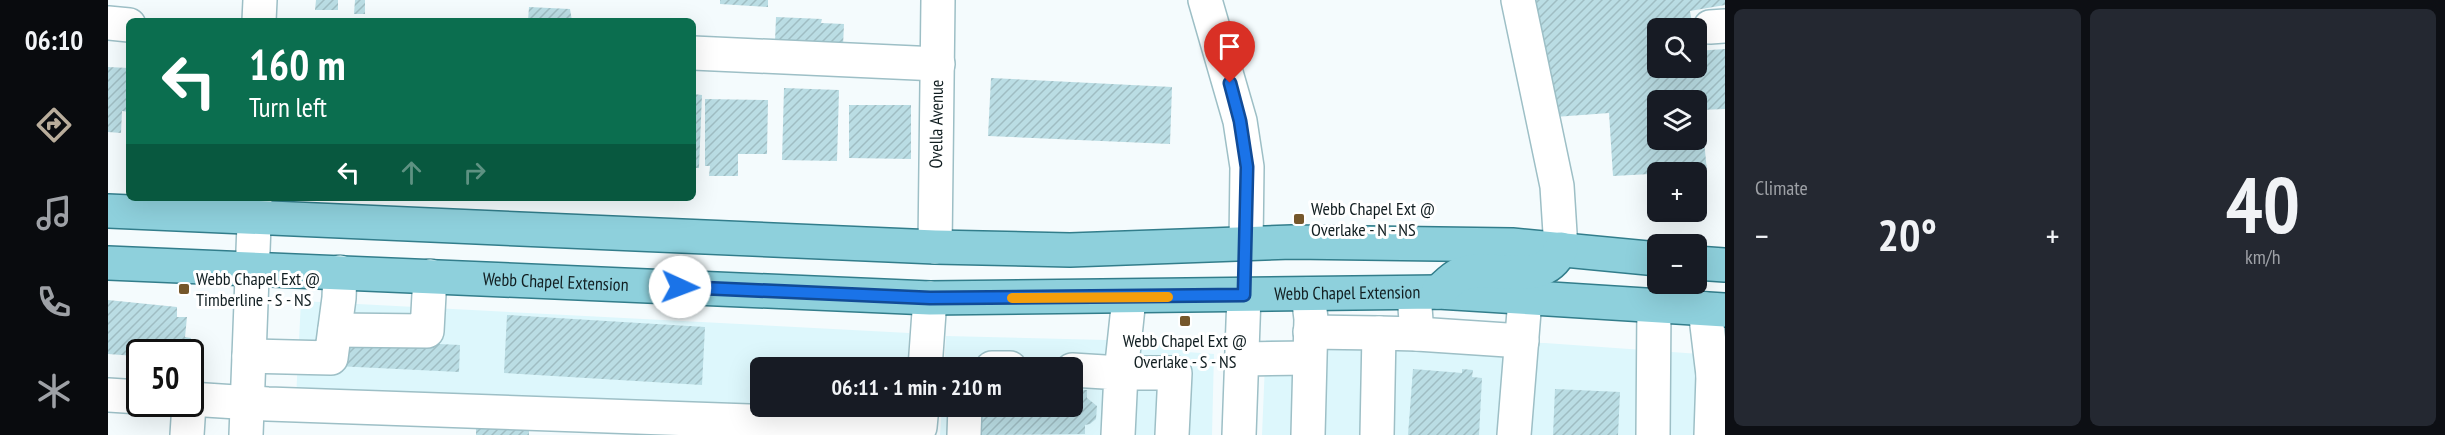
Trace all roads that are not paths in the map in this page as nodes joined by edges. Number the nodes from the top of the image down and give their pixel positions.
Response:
1 (260, 0) edge
2 (938, 0) edge
3 (1205, 0) edge
4 (1518, 0) edge
5 (259, 18) edge
6 (108, 23) edge
7 (126, 24) edge
8 (696, 53) edge
9 (938, 64) junction
10 (255, 208) edge
11 (108, 212) edge
12 (1246, 244) junction
13 (935, 247) junction
14 (1561, 249) junction
15 (1647, 258) edge
16 (108, 263) edge
17 (1707, 264) edge
18 (1725, 265) edge
19 (252, 269) junction
20 (340, 272) junction
21 (430, 276) junction
22 (1426, 293) junction
23 (1308, 294) junction
24 (1244, 295) junction
25 (930, 298) junction
26 (1129, 298) junction
27 (1525, 299) junction
28 (1654, 306) junction
29 (1715, 310) edge
30 (335, 330) junction
31 (1379, 333) junction
32 (1417, 334) junction
33 (1522, 341) junction
34 (1310, 345) junction
35 (249, 356) junction
36 (926, 357) edge
37 (1242, 359) junction
38 (1083, 371) edge
39 (1121, 373) junction
40 (1719, 376) edge
41 (108, 395) edge
42 (126, 396) edge
43 (204, 400) edge
44 (248, 402) junction
45 (188, 417) edge
46 (965, 417) edge
47 (921, 423) edge
48 (187, 435) edge
49 (246, 435) edge
50 (964, 435) edge
51 (1118, 435) edge
52 (1172, 435) edge
53 (1239, 435) edge
54 (1308, 435) edge
55 (1377, 435) edge
56 (1514, 435) edge
57 (1653, 435) edge
58 (1711, 435) edge

1 - 5 street
2 - 9 street, Ovella Avenue
3 - 12 street
4 - 14 street
6 - 7 street
8 - 9 street
9 - 13 street, Ovella Avenue
10 - 11 main road
10 - 13 main road
10 - 19 street
12 - 13 main road
12 - 14 main road
12 - 24 main road
14 - 15 main road
14 - 22 main road
16 - 19 main road, Webb Chapel Extension
17 - 18 main road
19 - 20 main road, Webb Chapel Extension
19 - 35 street
20 - 21 main road, Webb Chapel Extension
20 - 30 street
21 - 25 main road, Webb Chapel Extension
21 - 30 street
22 - 23 main road, Webb Chapel Extension
22 - 27 main road, Webb Chapel Extension
22 - 32 street
23 - 24 main road, Webb Chapel Extension
23 - 34 street
24 - 26 main road, Webb Chapel Extension
24 - 37 street
25 - 26 main road, Webb Chapel Extension
25 - 36 street
26 - 39 street
27 - 28 main road, Webb Chapel Extension
27 - 33 street
28 - 29 main road, Webb Chapel Extension
28 - 57 street
29 - 40 street
30 - 35 street
31 - 32 street
31 - 34 street
31 - 55 street
32 - 33 street
33 - 56 street
34 - 37 street
34 - 54 street
35 - 44 street
37 - 53 street
38 - 39 street
39 - 51 street
39 - 52 street
40 - 58 street
41 - 42 street
43 - 44 street
44 - 47 street
44 - 49 street
45 - 48 street
46 - 50 street

